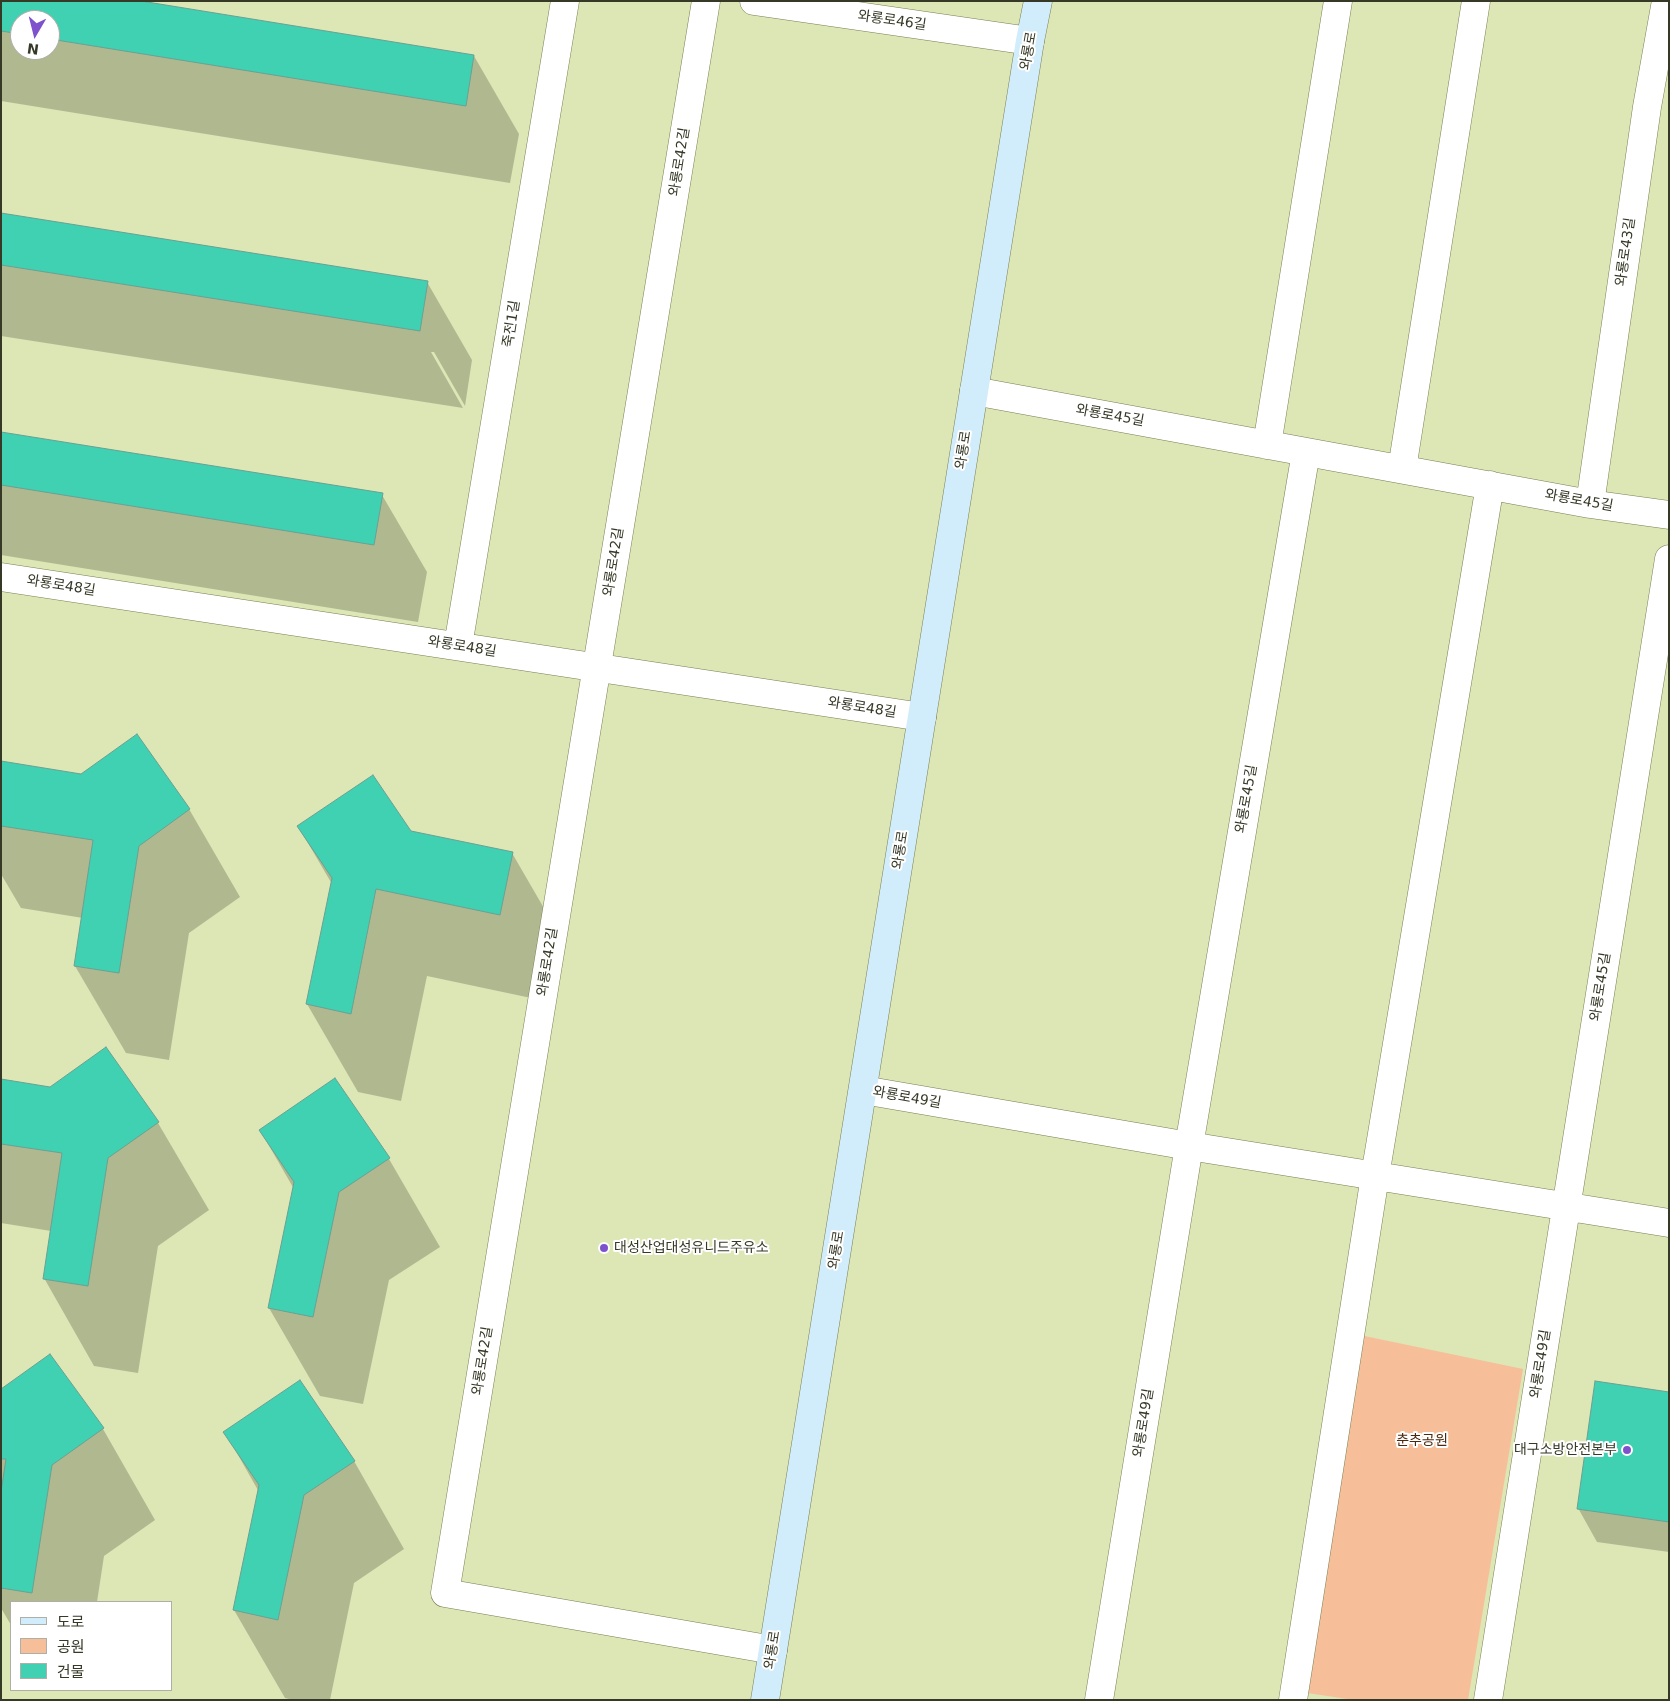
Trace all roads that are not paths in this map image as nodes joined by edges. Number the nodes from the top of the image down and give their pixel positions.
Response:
1 (565, 1) edge
2 (706, 1) edge
3 (754, 1) edge
4 (1038, 1) edge
5 (1338, 1) edge
6 (1476, 1) edge
7 (1666, 1) edge
8 (1030, 42) junction
9 (974, 391) junction
10 (1267, 445) junction
11 (1306, 452) junction
12 (1402, 469) junction
13 (1490, 485) junction
14 (1590, 504) junction
15 (1669, 515) edge
16 (1669, 559) edge
17 (1, 577) edge
18 (458, 646) junction
19 (597, 667) junction
20 (922, 717) junction
21 (862, 1090) junction
22 (1189, 1146) junction
23 (1375, 1176) junction
24 (1566, 1207) junction
25 (1669, 1223) edge
26 (773, 1650) junction
27 (765, 1700) edge
28 (1099, 1700) edge
29 (1293, 1700) edge
30 (1488, 1700) edge

1 - 18 street, 죽전1길
2 - 19 street, 와룡로42길
3 - 8 street, 와룡로46길
4 - 8 main road, 와룡로
5 - 10 street
6 - 12 street
7 - 14 street, 와룡로43길
8 - 9 main road, 와룡로
9 - 10 street, 와룡로45길
9 - 20 main road, 와룡로
10 - 11 street, 와룡로45길
11 - 12 street, 와룡로45길
11 - 22 street, 와룡로45길
12 - 13 street, 와룡로45길
13 - 14 street, 와룡로45길
13 - 23 street
14 - 15 street, 와룡로45길
16 - 24 street, 와룡로45길
17 - 18 street, 와룡로48길
18 - 19 street, 와룡로48길
19 - 20 street, 와룡로48길
19 - 26 street, 와룡로42길
20 - 21 main road, 와룡로
21 - 22 street, 와룡로49길
21 - 26 main road, 와룡로
22 - 23 street, 와룡로49길
22 - 28 street, 와룡로49길
23 - 24 street, 와룡로49길
23 - 29 street
24 - 25 street, 와룡로49길
24 - 30 street, 와룡로49길
26 - 27 main road, 와룡로

